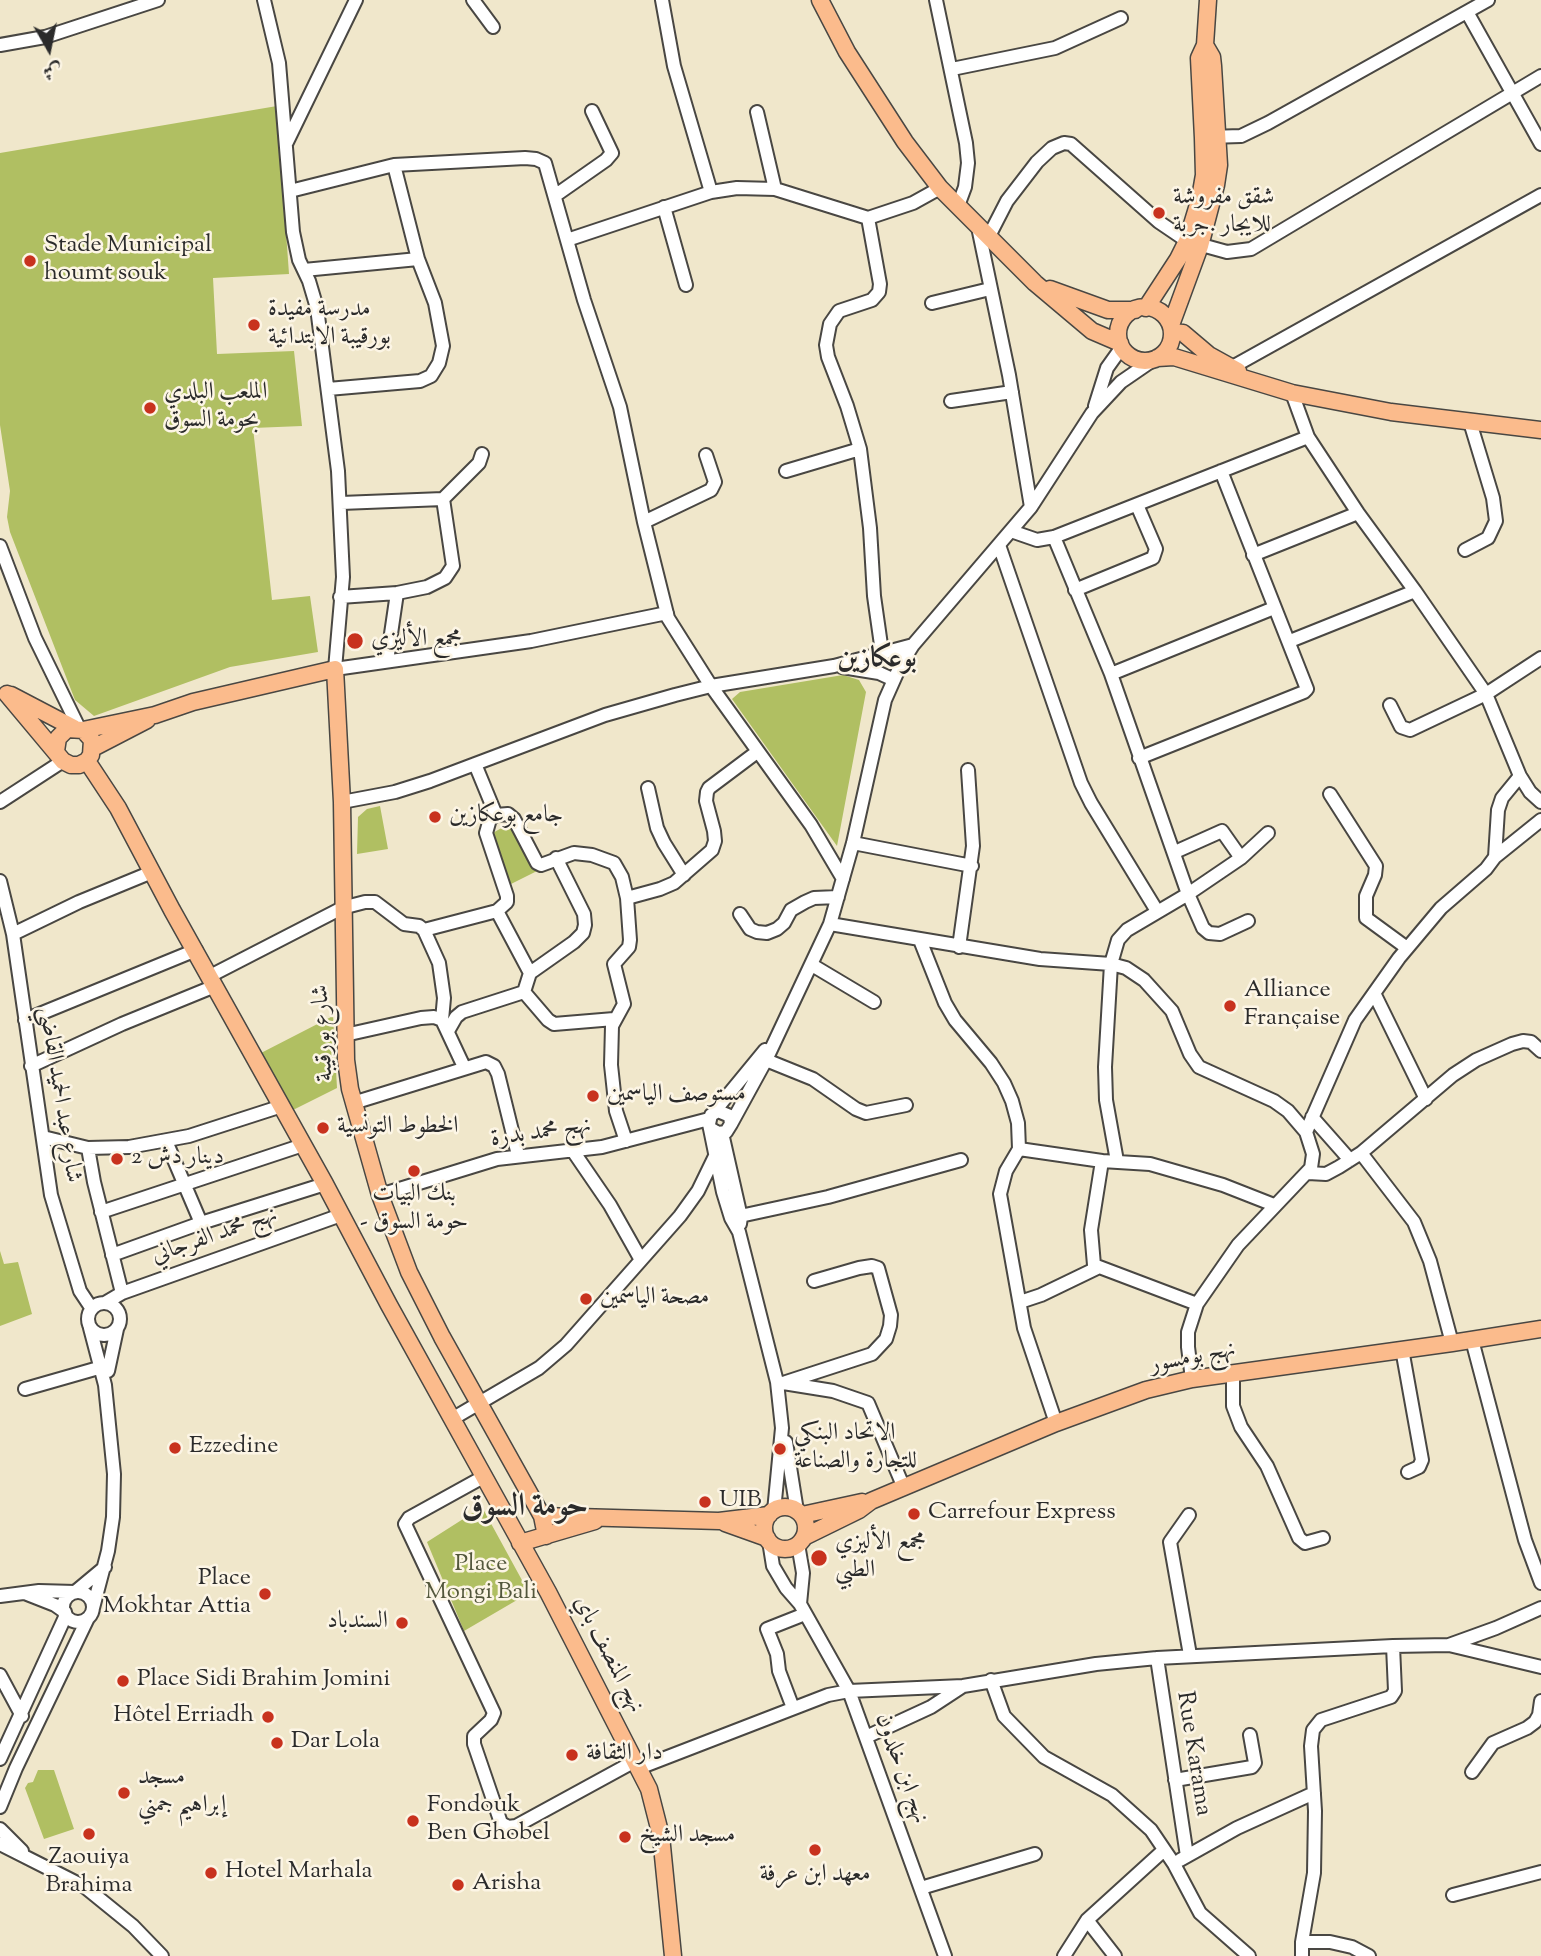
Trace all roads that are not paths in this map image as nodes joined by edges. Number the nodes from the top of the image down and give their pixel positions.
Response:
1 (158, 0) edge
2 (264, 0) edge
3 (356, 0) edge
4 (473, 0) edge
5 (662, 0) edge
6 (820, 0) edge
7 (936, 0) edge
8 (1208, 0) edge
9 (1488, 0) edge
10 (1467, 12) junction
11 (1121, 18) dead end
12 (493, 27) dead end
13 (0, 45) edge
14 (952, 69) junction
15 (1541, 76) edge
16 (1513, 92) junction
17 (592, 111) dead end
18 (757, 112) dead end
19 (1211, 137) junction
20 (1541, 144) edge
21 (286, 145) junction
22 (394, 165) junction
23 (940, 188) junction
24 (775, 189) junction
25 (290, 191) junction
26 (711, 192) junction
27 (556, 195) junction
28 (1541, 195) edge
29 (664, 206) junction
30 (958, 206) junction
31 (868, 218) junction
32 (983, 232) junction
33 (567, 240) junction
34 (1194, 243) junction
35 (418, 259) junction
36 (304, 270) junction
37 (1035, 283) junction
38 (687, 285) dead end
39 (990, 289) junction
40 (932, 303) dead end
41 (1141, 309) junction
42 (1171, 329) junction
43 (1121, 345) junction
44 (1155, 359) junction
45 (1226, 370) junction
46 (328, 389) junction
47 (1012, 392) junction
48 (1292, 393) junction
49 (951, 401) dead end
50 (1092, 413) junction
51 (1470, 422) junction
52 (1541, 430) edge
53 (1308, 437) junction
54 (860, 449) junction
55 (482, 454) dead end
56 (706, 455) dead end
57 (786, 471) dead end
58 (1221, 471) junction
59 (443, 499) junction
60 (341, 503) junction
61 (1137, 505) junction
62 (1031, 507) junction
63 (1358, 513) junction
64 (644, 522) junction
65 (1012, 531) junction
66 (1054, 537) junction
67 (999, 545) junction
68 (0, 546) edge
69 (1465, 550) dead end
70 (1253, 555) junction
71 (1075, 590) junction
72 (1415, 591) junction
73 (397, 593) junction
74 (340, 597) junction
75 (1274, 608) junction
76 (667, 613) junction
77 (1290, 641) junction
78 (913, 645) junction
79 (883, 652) junction
80 (1541, 658) edge
81 (387, 661) junction
82 (834, 666) junction
83 (335, 669) junction
84 (1111, 674) junction
85 (892, 679) junction
86 (710, 686) junction
87 (4, 691) edge
88 (1486, 694) junction
89 (1390, 705) dead end
90 (155, 715) junction
91 (79, 728) junction
92 (757, 752) junction
93 (90, 754) junction
94 (60, 756) junction
95 (1139, 758) junction
96 (475, 764) junction
97 (968, 770) dead end
98 (1520, 776) junction
99 (648, 788) dead end
100 (1330, 794) dead end
101 (0, 802) edge
102 (342, 802) junction
103 (1541, 802) edge
104 (496, 815) junction
105 (1541, 820) edge
106 (1268, 833) dead end
107 (853, 843) junction
108 (1175, 852) junction
109 (1495, 857) junction
110 (556, 858) junction
111 (1241, 858) junction
112 (972, 866) junction
113 (152, 872) junction
114 (684, 875) junction
115 (843, 879) junction
116 (0, 881) edge
117 (1188, 894) junction
118 (838, 897) junction
119 (627, 898) junction
120 (342, 908) junction
121 (497, 911) junction
122 (1157, 911) junction
123 (740, 914) dead end
124 (1248, 921) dead end
125 (830, 924) junction
126 (8, 927) edge
127 (424, 930) junction
128 (920, 940) junction
129 (959, 947) junction
130 (1407, 948) junction
131 (196, 950) junction
132 (1111, 964) junction
133 (813, 965) junction
134 (530, 973) junction
135 (213, 981) junction
136 (524, 992) junction
137 (1374, 993) junction
138 (874, 1002) dead end
139 (614, 1019) junction
140 (25, 1020) junction
141 (445, 1025) junction
142 (345, 1035) junction
143 (1541, 1051) edge
144 (763, 1059) junction
145 (31, 1066) junction
146 (464, 1068) junction
147 (1426, 1099) junction
148 (353, 1103) junction
149 (906, 1105) dead end
150 (282, 1106) junction
151 (1312, 1117) junction
152 (720, 1127) junction
153 (1306, 1132) junction
154 (43, 1137) junction
155 (166, 1141) junction
156 (626, 1142) junction
157 (303, 1145) junction
158 (88, 1148) junction
159 (1019, 1149) junction
160 (573, 1151) junction
161 (518, 1155) junction
162 (1355, 1156) junction
163 (715, 1157) junction
164 (961, 1160) dead end
165 (1102, 1161) junction
166 (1117, 1161) junction
167 (1308, 1173) junction
168 (184, 1183) junction
169 (325, 1184) junction
170 (380, 1195) junction
171 (1274, 1205) junction
172 (101, 1212) junction
173 (341, 1215) junction
174 (736, 1218) junction
175 (201, 1223) junction
176 (112, 1255) junction
177 (642, 1259) junction
178 (1097, 1268) junction
179 (814, 1281) dead end
180 (122, 1293) junction
181 (1020, 1302) junction
182 (106, 1303) junction
183 (1197, 1304) junction
184 (92, 1309) junction
185 (90, 1328) junction
186 (117, 1329) junction
187 (1541, 1329) edge
188 (1472, 1340) junction
189 (1452, 1343) junction
190 (1402, 1349) junction
191 (104, 1366) junction
192 (1233, 1373) junction
193 (1192, 1379) junction
194 (779, 1382) junction
195 (24, 1390) dead end
196 (480, 1403) junction
197 (452, 1419) junction
198 (1056, 1423) junction
199 (782, 1428) junction
200 (1408, 1472) dead end
201 (485, 1476) junction
202 (904, 1488) junction
203 (871, 1501) junction
204 (772, 1513) junction
205 (800, 1513) junction
206 (1189, 1515) dead end
207 (542, 1516) junction
208 (609, 1517) junction
209 (719, 1521) junction
210 (545, 1536) junction
211 (1323, 1538) dead end
212 (768, 1539) junction
213 (801, 1540) junction
214 (520, 1543) junction
215 (106, 1567) junction
216 (1541, 1583) edge
217 (75, 1592) junction
218 (23, 1593) junction
219 (0, 1596) edge
220 (1541, 1608) edge
221 (802, 1609) junction
222 (90, 1613) junction
223 (65, 1614) junction
224 (1449, 1645) junction
225 (1393, 1646) junction
226 (1190, 1656) junction
227 (1157, 1658) junction
228 (1541, 1667) edge
229 (0, 1675) edge
230 (991, 1681) junction
231 (963, 1686) junction
232 (849, 1691) junction
233 (1541, 1701) edge
234 (793, 1708) junction
235 (22, 1716) junction
236 (1250, 1735) dead end
237 (866, 1737) junction
238 (0, 1759) edge
239 (637, 1764) junction
240 (1472, 1772) dead end
241 (1175, 1780) junction
242 (1314, 1793) junction
243 (0, 1807) edge
244 (0, 1829) edge
245 (0, 1844) edge
246 (1164, 1850) junction
247 (1035, 1854) dead end
248 (1187, 1856) junction
249 (30, 1859) junction
250 (1174, 1864) junction
251 (1541, 1872) edge
252 (921, 1888) junction
253 (1453, 1895) dead end
254 (1087, 1920) junction
255 (1302, 1942) junction
256 (162, 1956) edge
257 (673, 1956) edge
258 (945, 1956) edge
259 (1064, 1956) edge
260 (1115, 1956) edge
261 (1249, 1956) edge
262 (1302, 1956) edge
263 (1369, 1956) edge

1 - 13 street
2 - 21 street
3 - 21 street
4 - 12 street
5 - 26 street
6 - 23 main road
7 - 14 street
8 - 19 main road
9 - 10 street
10 - 16 street
10 - 19 street
11 - 14 street
14 - 30 street
15 - 16 street
16 - 20 street
16 - 34 street
17 - 27 street
18 - 24 street
19 - 34 main road
21 - 25 street
22 - 25 street
22 - 27 street
22 - 35 street
23 - 30 main road
23 - 31 street
24 - 26 street
24 - 31 street
25 - 36 street
26 - 29 street
27 - 33 street
28 - 45 street
29 - 33 street
29 - 38 street
30 - 32 main road
31 - 54 street
32 - 34 street
32 - 37 main road
32 - 39 street
33 - 64 street
34 - 41 main road
34 - 42 main road
35 - 36 street
35 - 46 street
36 - 46 street
37 - 41 main road
37 - 43 main road
39 - 40 street
39 - 47 street
41 - 42 main road
41 - 43 main road
42 - 44 main road
42 - 45 main road
43 - 44 main road
43 - 50 street
44 - 45 main road
44 - 50 street
45 - 48 main road
46 - 60 street
47 - 49 street
47 - 62 street
48 - 51 main road
48 - 53 street
50 - 62 street
51 - 52 main road
51 - 69 street
53 - 58 street
53 - 63 street
54 - 57 street
54 - 79 street
55 - 59 street
56 - 64 street
58 - 61 street
58 - 70 street
59 - 60 street
59 - 73 street
60 - 74 street
61 - 66 street
61 - 71 street
62 - 65 street
63 - 70 street
63 - 72 street
64 - 76 street
65 - 66 street
65 - 67 street
66 - 71 street
67 - 78 street
67 - 122 street
68 - 91 street
70 - 75 street
71 - 84 street
72 - 77 street
72 - 88 street
73 - 74 street
73 - 81 street
74 - 83 street
75 - 77 street
75 - 84 street
76 - 81 street
76 - 86 street
77 - 95 street
78 - 79 street
78 - 85 street
79 - 82 street
80 - 88 street
81 - 83 street
82 - 85 street
82 - 86 street
83 - 90 main road
83 - 102 main road, شارع بورقيبة
84 - 95 street
85 - 107 street
86 - 92 street
86 - 96 street
87 - 91 main road
87 - 94 main road
88 - 89 street
88 - 98 street
90 - 91 main road
90 - 93 main road
91 - 93 main road
91 - 94 main road
92 - 114 street
92 - 115 street
93 - 94 main road
93 - 113 main road
94 - 101 street
95 - 108 street
96 - 102 street
96 - 104 street
97 - 112 street
98 - 103 street
98 - 109 street
99 - 114 street
100 - 130 street
102 - 120 main road, شارع بورقيبة
104 - 110 street
104 - 121 street
105 - 109 street
106 - 111 street
107 - 112 street
107 - 115 street
108 - 111 street
108 - 117 street
109 - 130 street
110 - 119 street
110 - 134 street
111 - 117 street
112 - 129 street
113 - 126 street
113 - 131 main road
114 - 119 street
115 - 118 street
116 - 126 street, شارع عبد الحميد القاضي
117 - 122 street
117 - 124 street
118 - 123 street
118 - 125 street
119 - 139 street
120 - 127 street
120 - 135 street
120 - 142 main road, شارع بورقيبة
121 - 127 street
121 - 134 street
122 - 132 street
125 - 128 street
125 - 133 street
126 - 140 street, شارع عبد الحميد القاضي
127 - 141 street
128 - 129 street
128 - 159 street
129 - 132 street
130 - 137 street
131 - 135 main road
131 - 140 street
132 - 153 street
132 - 166 street
133 - 138 street
133 - 144 street
134 - 136 street
135 - 145 street
135 - 150 main road
136 - 139 street
136 - 141 street
137 - 147 street
137 - 151 street
139 - 156 street
140 - 145 street, شارع عبد الحميد القاضي
141 - 142 street
141 - 146 street
142 - 148 main road, شارع بورقيبة
143 - 147 street
144 - 149 street
144 - 152 street
144 - 152 street
145 - 154 street, شارع عبد الحميد القاضي
146 - 148 street
146 - 161 street
147 - 162 street
148 - 170 main road, شارع بورقيبة
150 - 155 street
150 - 157 main road
151 - 153 street
151 - 162 street
152 - 156 street, نهج محمد بدرة
152 - 163 street
152 - 174 street
153 - 167 street
154 - 158 street
154 - 184 street, شارع عبد الحميد القاضي
155 - 158 street
155 - 168 street
156 - 160 street, نهج محمد بدرة
157 - 168 street
157 - 169 main road
158 - 172 street
159 - 165 street
159 - 181 street
160 - 161 street, نهج محمد بدرة
160 - 177 street
161 - 170 street, نهج محمد بدرة
162 - 167 street
162 - 189 street
163 - 174 street
163 - 177 street
164 - 174 street
165 - 166 street
165 - 178 street
166 - 171 street
167 - 171 street
168 - 172 street
168 - 175 street
169 - 173 main road
169 - 175 street
170 - 196 main road, شارع بورقيبة
171 - 183 street
172 - 176 street
173 - 180 street, نهج محمد الفرجاني
173 - 197 main road
174 - 194 street
175 - 176 street
176 - 180 street
177 - 196 street
178 - 181 street
178 - 183 street
179 - 194 street
180 - 182 street, نهج محمد الفرجاني
181 - 198 street
182 - 184 street
182 - 186 street
183 - 193 street
184 - 185 street
185 - 186 street
185 - 191 street
186 - 191 street
187 - 188 main road, نهج بومسور
188 - 189 main road, نهج بومسور
188 - 216 street
189 - 190 main road, نهج بومسور
190 - 192 main road, نهج بومسور
190 - 200 street
191 - 195 street
191 - 215 street
192 - 193 main road, نهج بومسور
192 - 211 street
193 - 198 main road, نهج بومسور
194 - 199 street
194 - 202 street
196 - 197 street
196 - 207 main road, شارع بورقيبة
197 - 201 main road
198 - 202 main road, نهج بومسور
199 - 204 street
199 - 205 street
201 - 214 main road
201 - 239 street
202 - 203 main road, نهج بومسور
203 - 205 main road, نهج بومسور
203 - 213 main road, نهج بومسور
204 - 205 main road, نهج بومسور
204 - 209 main road, نهج بومسور
204 - 212 main road
205 - 213 main road
206 - 226 street
207 - 208 main road, نهج بومسور
207 - 210 main road, شارع بورقيبة
208 - 209 main road, نهج بومسور
208 - 210 main road, نهج بومسور
209 - 212 main road, نهج بومسور
210 - 214 main road, نهج بومسور
212 - 213 main road, نهج بومسور
212 - 221 street, نهج ابن خلدون
213 - 221 street
214 - 239 main road, نهج المنصف باي
215 - 217 street
215 - 222 street
217 - 218 street
217 - 222 street
217 - 223 street
218 - 219 street
218 - 223 street
220 - 224 street
221 - 232 street, نهج ابن خلدون
221 - 234 street
222 - 223 street
222 - 243 street
223 - 235 street
224 - 225 street
224 - 228 street
225 - 226 street
225 - 242 street
226 - 227 street
227 - 230 street
227 - 241 street, Rue Karama
229 - 235 street
230 - 231 street
230 - 246 street
231 - 232 street
231 - 237 street
232 - 234 street
232 - 237 street, نهج ابن خلدون
233 - 240 street
234 - 239 street
235 - 238 street
236 - 241 street
237 - 252 street, نهج ابن خلدون
239 - 257 main road, نهج المنصف باي
241 - 248 street, Rue Karama
242 - 248 street
242 - 255 street
244 - 249 street
245 - 249 street
246 - 250 street
246 - 254 street
247 - 252 street
248 - 250 street
249 - 256 street
250 - 261 street
251 - 253 street
252 - 258 street, نهج ابن خلدون
254 - 259 street
254 - 260 street
255 - 262 street
255 - 263 street

